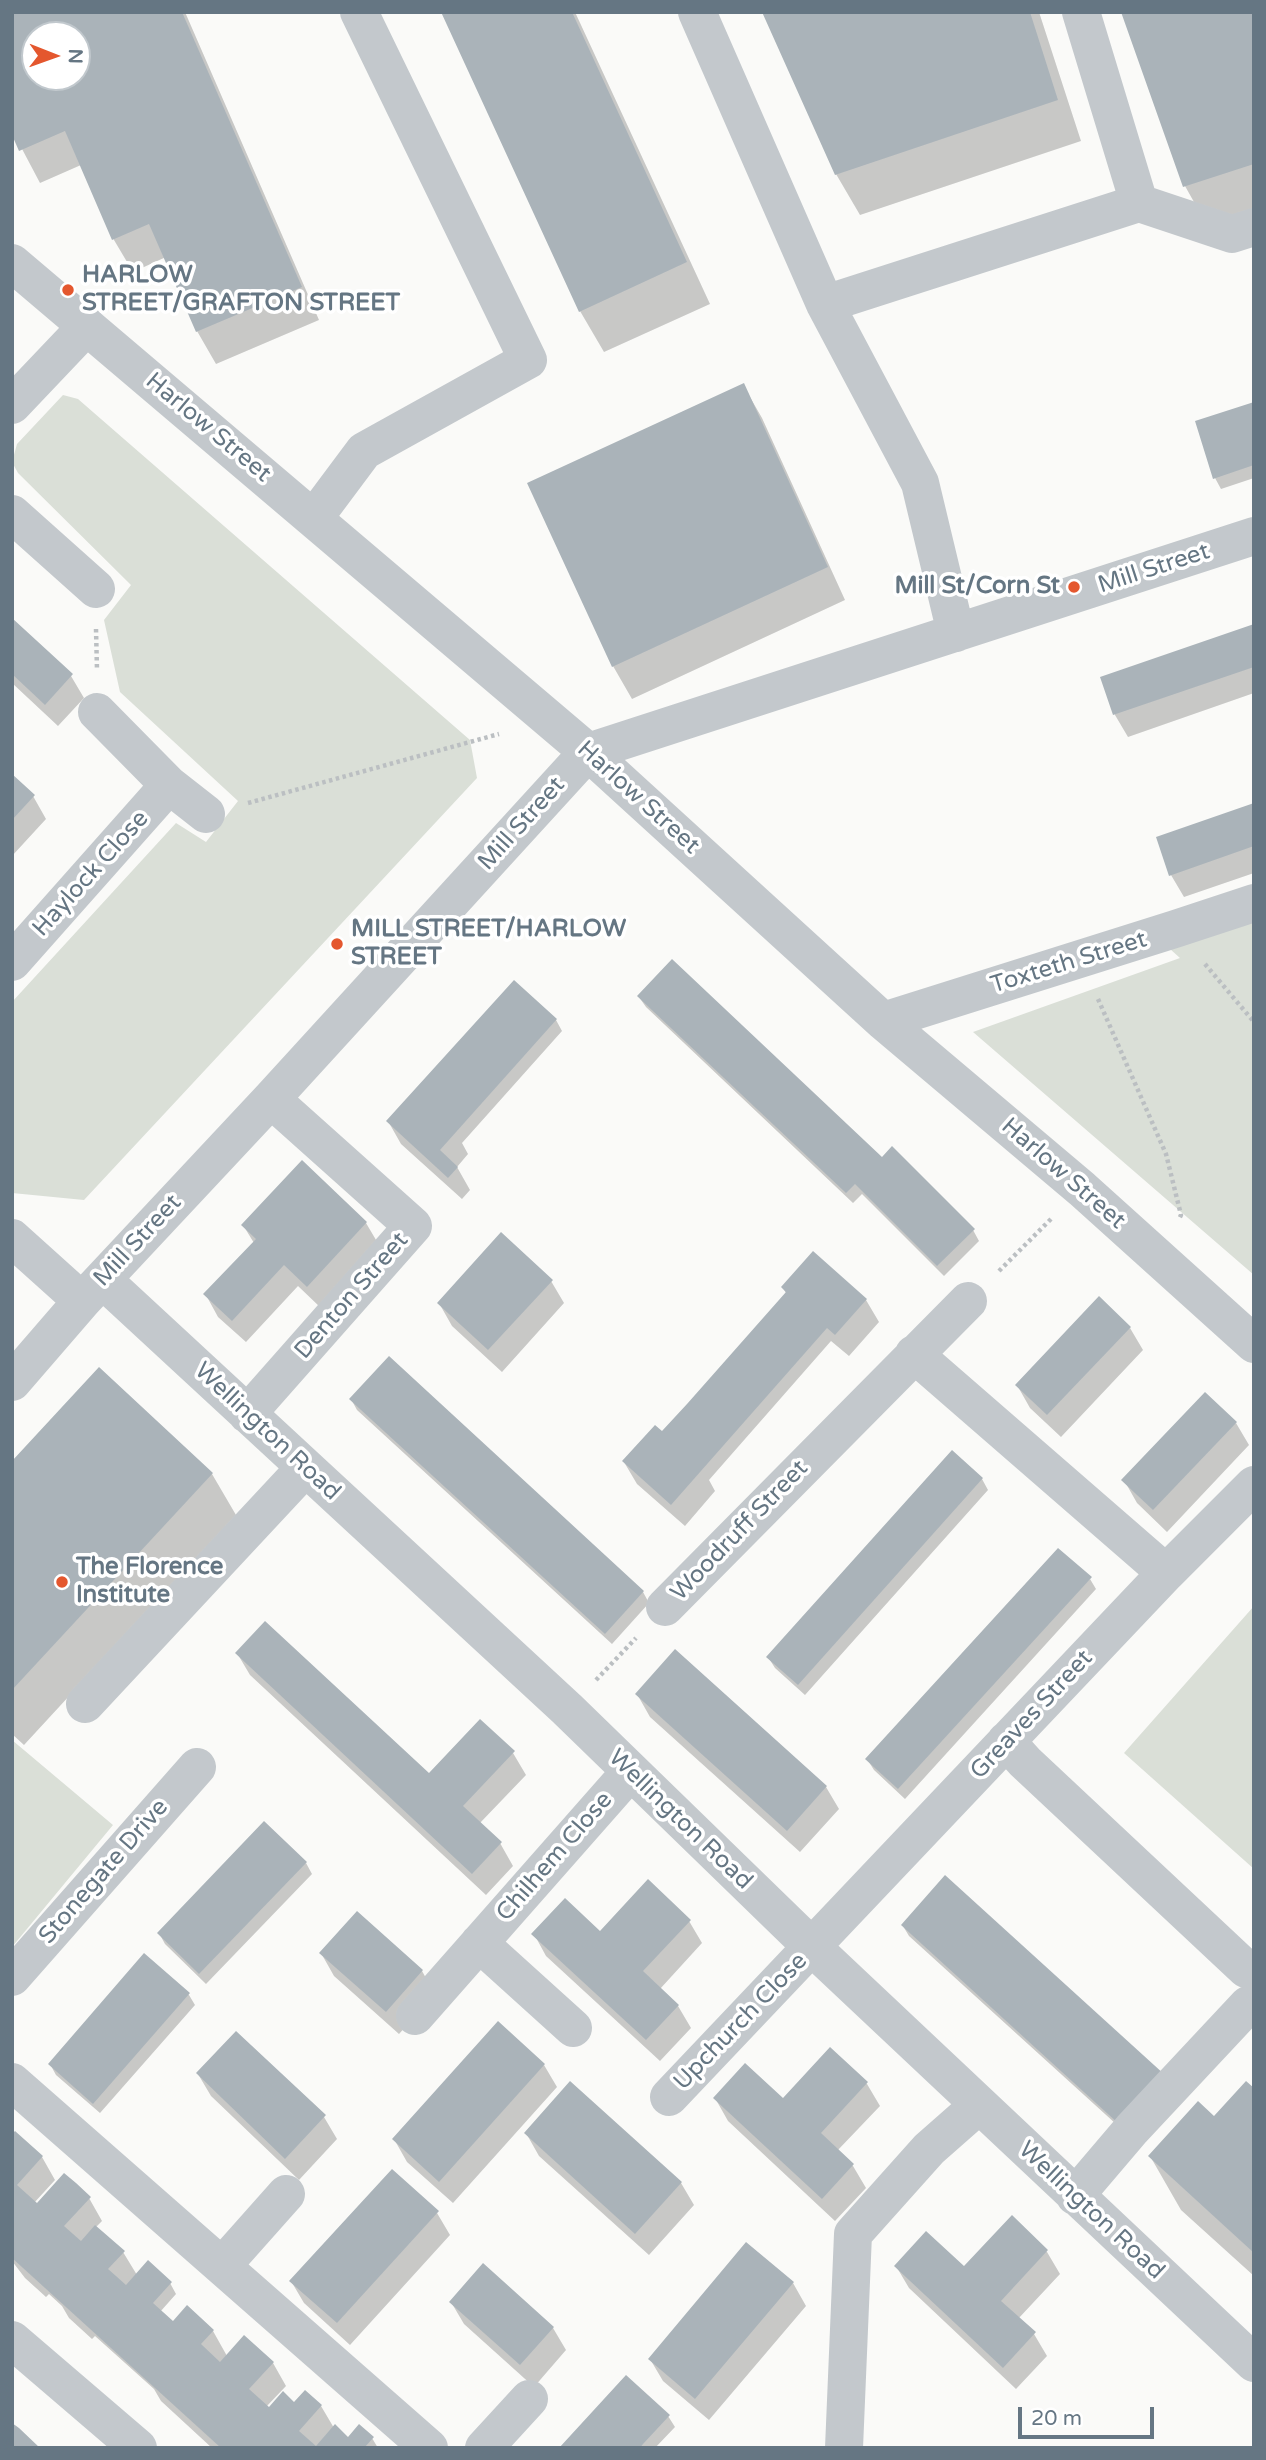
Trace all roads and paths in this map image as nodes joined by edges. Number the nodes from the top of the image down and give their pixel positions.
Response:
1 (359, 12) edge
2 (697, 12) edge
3 (1080, 12) edge
4 (1139, 202) junction
5 (1254, 227) edge
6 (12, 263) edge
7 (825, 304) junction
8 (87, 326) junction
9 (12, 405) edge
10 (12, 514) edge
11 (314, 518) junction
12 (1254, 536) edge
13 (96, 589) joint
14 (956, 633) junction
15 (97, 712) joint
16 (550, 720) junction
17 (588, 752) junction
18 (169, 785) junction
19 (206, 814) joint
20 (1254, 903) edge
21 (1175, 929) junction
22 (1082, 958) junction
23 (12, 962) edge
24 (883, 1021) junction
25 (1254, 1022) edge
26 (271, 1099) junction
27 (1082, 1189) junction
28 (12, 1238) edge
29 (1154, 1253) junction
30 (92, 1291) junction
31 (968, 1301) joint
32 (1254, 1344) edge
33 (914, 1354) junction
34 (12, 1382) edge
35 (247, 1414) junction
36 (305, 1468) junction
37 (1254, 1485) edge
38 (1166, 1573) junction
39 (666, 1607) joint
40 (85, 1704) dead end
41 (567, 1709) junction
42 (1006, 1741) junction
43 (197, 1767) dead end
44 (630, 1772) junction
45 (479, 1943) junction
46 (812, 1947) junction
47 (12, 1977) edge
48 (1250, 1987) edge
49 (415, 2016) dead end
50 (573, 2028) dead end
51 (12, 2082) edge
52 (669, 2097) dead end
53 (979, 2105) junction
54 (286, 2194) dead end
55 (1075, 2196) junction
56 (222, 2266) junction
57 (12, 2340) edge
58 (1254, 2363) edge
59 (529, 2399) dead end
60 (138, 2448) edge
61 (429, 2448) edge
62 (484, 2448) edge
63 (844, 2448) edge

1 - 11 street
2 - 7 street
3 - 4 street
4 - 5 street
4 - 7 street
6 - 8 street, Harlow Street
7 - 14 street
8 - 9 street
8 - 11 street, Harlow Street
10 - 13 street
11 - 16 street, Harlow Street
12 - 14 street, Mill Street
13 - 15 path
14 - 17 street, Mill Street
15 - 18 street
16 - 17 street, Harlow Street
16 - 19 path
17 - 24 street, Harlow Street
17 - 26 street, Mill Street
18 - 19 street
18 - 23 street, Haylock Close
20 - 21 street, Toxteth Street
21 - 22 street, Toxteth Street
21 - 25 path
22 - 24 street, Toxteth Street
22 - 29 path
24 - 27 street, Harlow Street
26 - 30 street, Mill Street
26 - 35 street, Denton Street
27 - 29 street, Harlow Street
27 - 31 path
28 - 30 street, Wellington Road
29 - 32 street, Harlow Street
30 - 34 street, Mill Street
30 - 35 street, Wellington Road
31 - 33 street, Woodruff Street
33 - 38 street
33 - 39 street, Woodruff Street
35 - 36 street, Wellington Road
36 - 40 street
36 - 41 street, Wellington Road
37 - 38 street, Greaves Street
38 - 42 street, Greaves Street
39 - 41 path, Woodruff Street
41 - 44 street, Wellington Road
42 - 46 street, Greaves Street
42 - 48 street
43 - 47 street, Stonegate Drive
44 - 45 street, Chilhem Close
44 - 46 street, Wellington Road
45 - 49 street, Chilhem Close
45 - 50 street, Chilhem Close
46 - 52 street, Upchurch Close
46 - 53 street, Wellington Road
48 - 55 street
51 - 56 street
53 - 55 street, Wellington Road
53 - 63 street
54 - 56 street
55 - 58 street, Wellington Road
56 - 61 street
57 - 60 street
59 - 62 street

